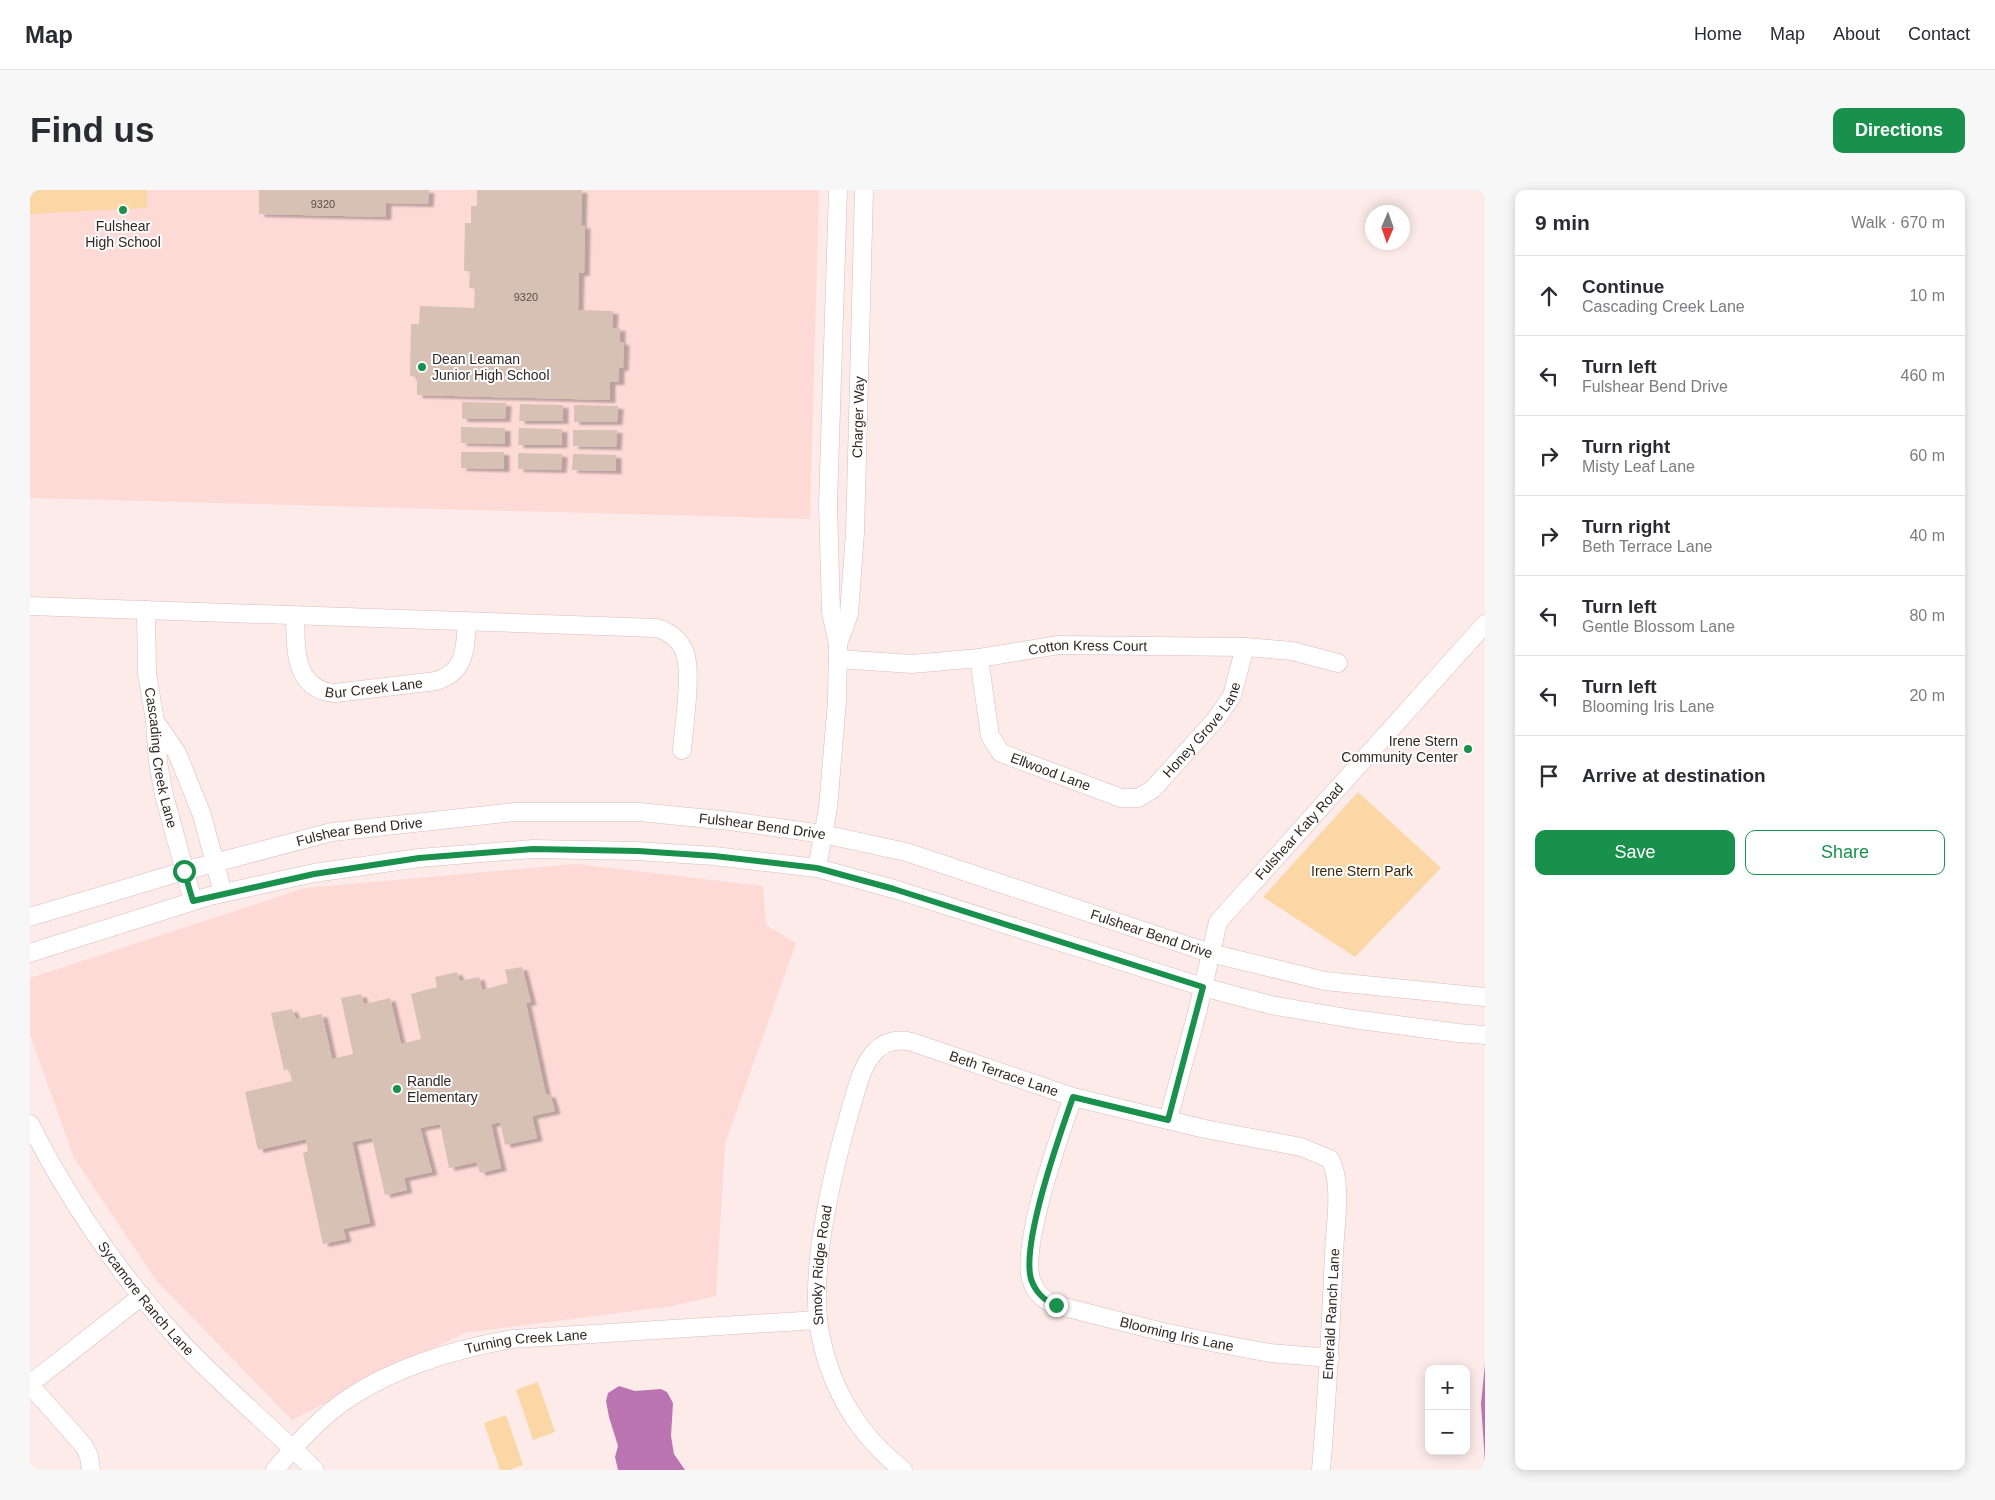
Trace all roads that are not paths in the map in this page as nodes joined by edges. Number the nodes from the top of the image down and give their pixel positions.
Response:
1 (838, 190) edge
2 (864, 190) edge
3 (828, 504) junction
4 (856, 505) junction
5 (30, 606) edge
6 (146, 610) junction
7 (295, 615) junction
8 (467, 621) junction
9 (1485, 624) edge
10 (1245, 647) junction
11 (838, 652) junction
12 (979, 658) junction
13 (1338, 664) dead end
14 (155, 721) junction
15 (682, 750) dead end
16 (1138, 798) joint
17 (823, 834) junction
18 (215, 862) junction
19 (817, 868) junction
20 (184, 871) junction
21 (223, 893) junction
22 (193, 901) junction
23 (30, 917) edge
24 (30, 953) edge
25 (1210, 953) junction
26 (1203, 987) junction
27 (1485, 997) edge
28 (1485, 1034) edge
29 (882, 1045) joint
30 (1073, 1097) junction
31 (1168, 1120) junction
32 (30, 1124) edge
33 (1330, 1159) joint
34 (142, 1296) junction
35 (818, 1320) junction
36 (1330, 1358) junction
37 (30, 1384) edge
38 (293, 1449) junction
39 (91, 1470) edge
40 (275, 1470) edge
41 (315, 1470) edge
42 (903, 1470) edge
43 (1322, 1470) edge

1 - 3 street, Charger Way
2 - 4 street, Charger Way
3 - 4 street
3 - 11 street, Charger Way
4 - 11 street, Charger Way
5 - 6 street
6 - 7 street
6 - 14 street, Cascading Creek Lane
7 - 8 street
7 - 8 street, Bur Creek Lane
8 - 15 street
9 - 25 street, Fulshear Katy Road
10 - 12 street, Cotton Kress Court
10 - 13 street, Cotton Kress Court
10 - 16 street, Honey Grove Lane
11 - 12 street, Cotton Kress Court
11 - 17 street, Charger Way
12 - 16 street, Ellwood Lane
14 - 18 street
14 - 20 street, Cascading Creek Lane
17 - 18 street, Fulshear Bend Drive
17 - 19 street, Charger Way
17 - 25 street, Fulshear Bend Drive
18 - 20 street, Fulshear Bend Drive
18 - 21 street
19 - 21 street
19 - 26 street
20 - 22 street, Cascading Creek Lane
20 - 23 street, Fulshear Bend Drive
21 - 22 street
22 - 24 street
25 - 26 street, Fulshear Katy Road
25 - 27 street, Fulshear Bend Drive
26 - 28 street
26 - 31 street, Fulshear Katy Road
29 - 30 street, Beth Terrace Lane
29 - 35 street, Smoky Ridge Road
30 - 31 street, Beth Terrace Lane
30 - 36 street, Blooming Iris Lane
31 - 33 street, Beth Terrace Lane
32 - 34 street, Sycamore Ranch Lane
33 - 36 street, Emerald Ranch Lane
34 - 37 street
34 - 38 street, Sycamore Ranch Lane
35 - 38 street, Turning Creek Lane
35 - 42 street, Smoky Ridge Road
36 - 43 street, Emerald Ranch Lane
37 - 39 street
38 - 40 street, Turning Creek Lane
38 - 41 street, Sycamore Ranch Lane

